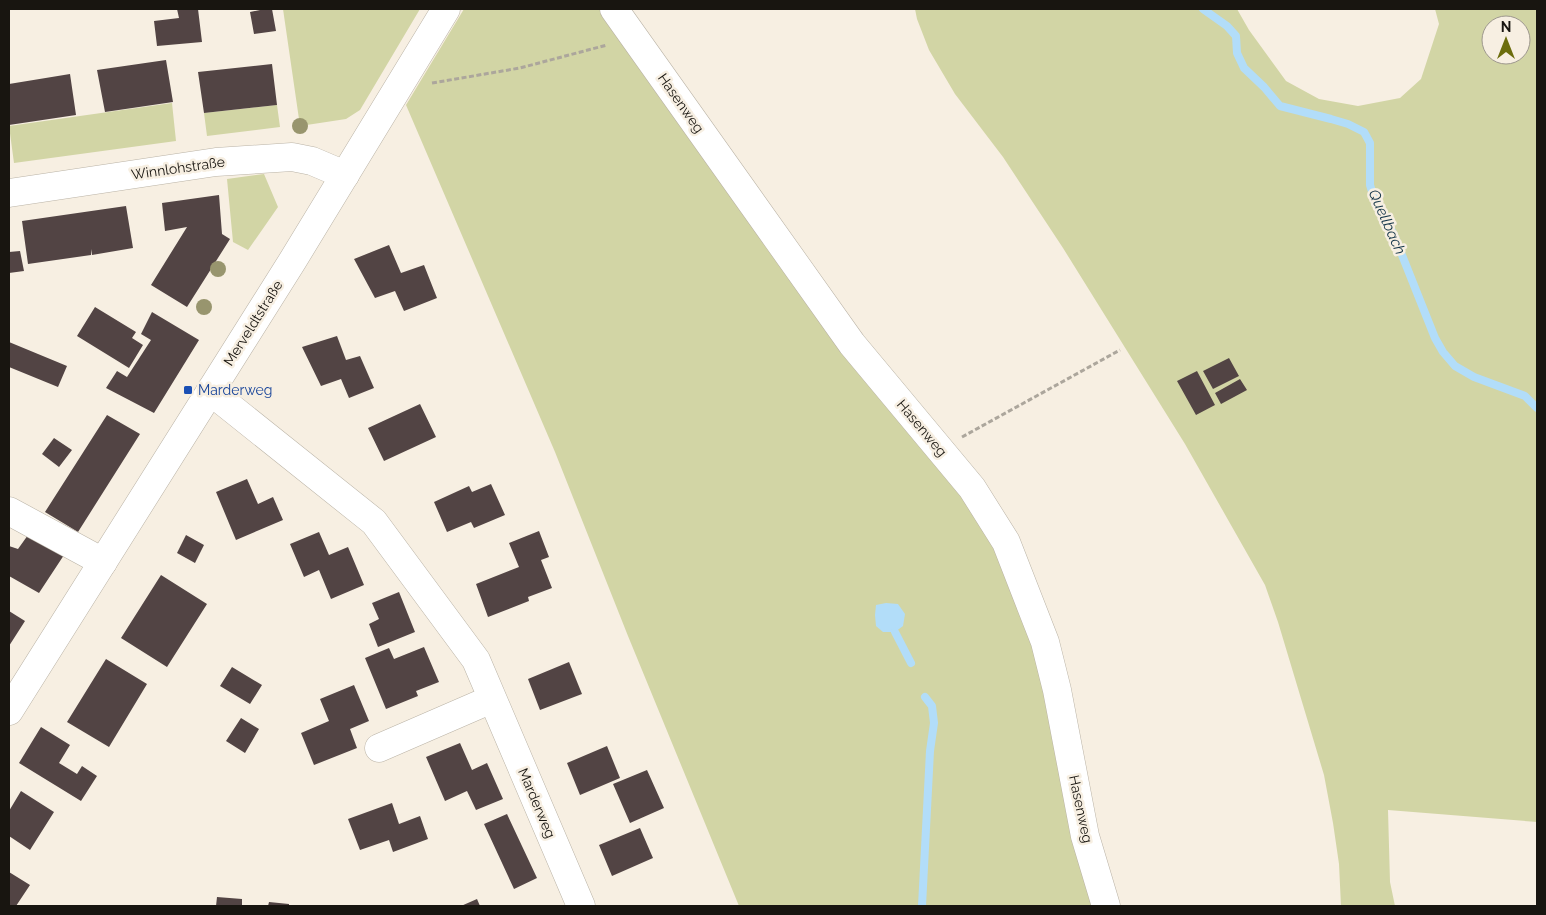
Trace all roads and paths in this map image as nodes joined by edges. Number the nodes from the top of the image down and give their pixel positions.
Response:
1 (446, 9) edge
2 (614, 9) edge
3 (635, 38) junction
4 (397, 89) junction
5 (345, 175) junction
6 (9, 193) edge
7 (1120, 350) dead end
8 (210, 391) junction
9 (939, 449) junction
10 (9, 510) edge
11 (103, 562) junction
12 (492, 699) junction
13 (9, 711) edge
14 (379, 748) dead end
15 (581, 906) edge
16 (1106, 906) edge

1 - 4 street, Merveldtstraße
2 - 3 street, Hasenweg
3 - 4 path
3 - 9 street, Hasenweg
4 - 5 street, Merveldtstraße
5 - 6 street, Winnlohstraße
5 - 8 street, Merveldtstraße
7 - 9 path
8 - 11 street, Merveldtstraße
8 - 12 street, Marderweg
9 - 16 street, Hasenweg
10 - 11 street
11 - 13 street, Merveldtstraße
12 - 14 street
12 - 15 street, Marderweg

